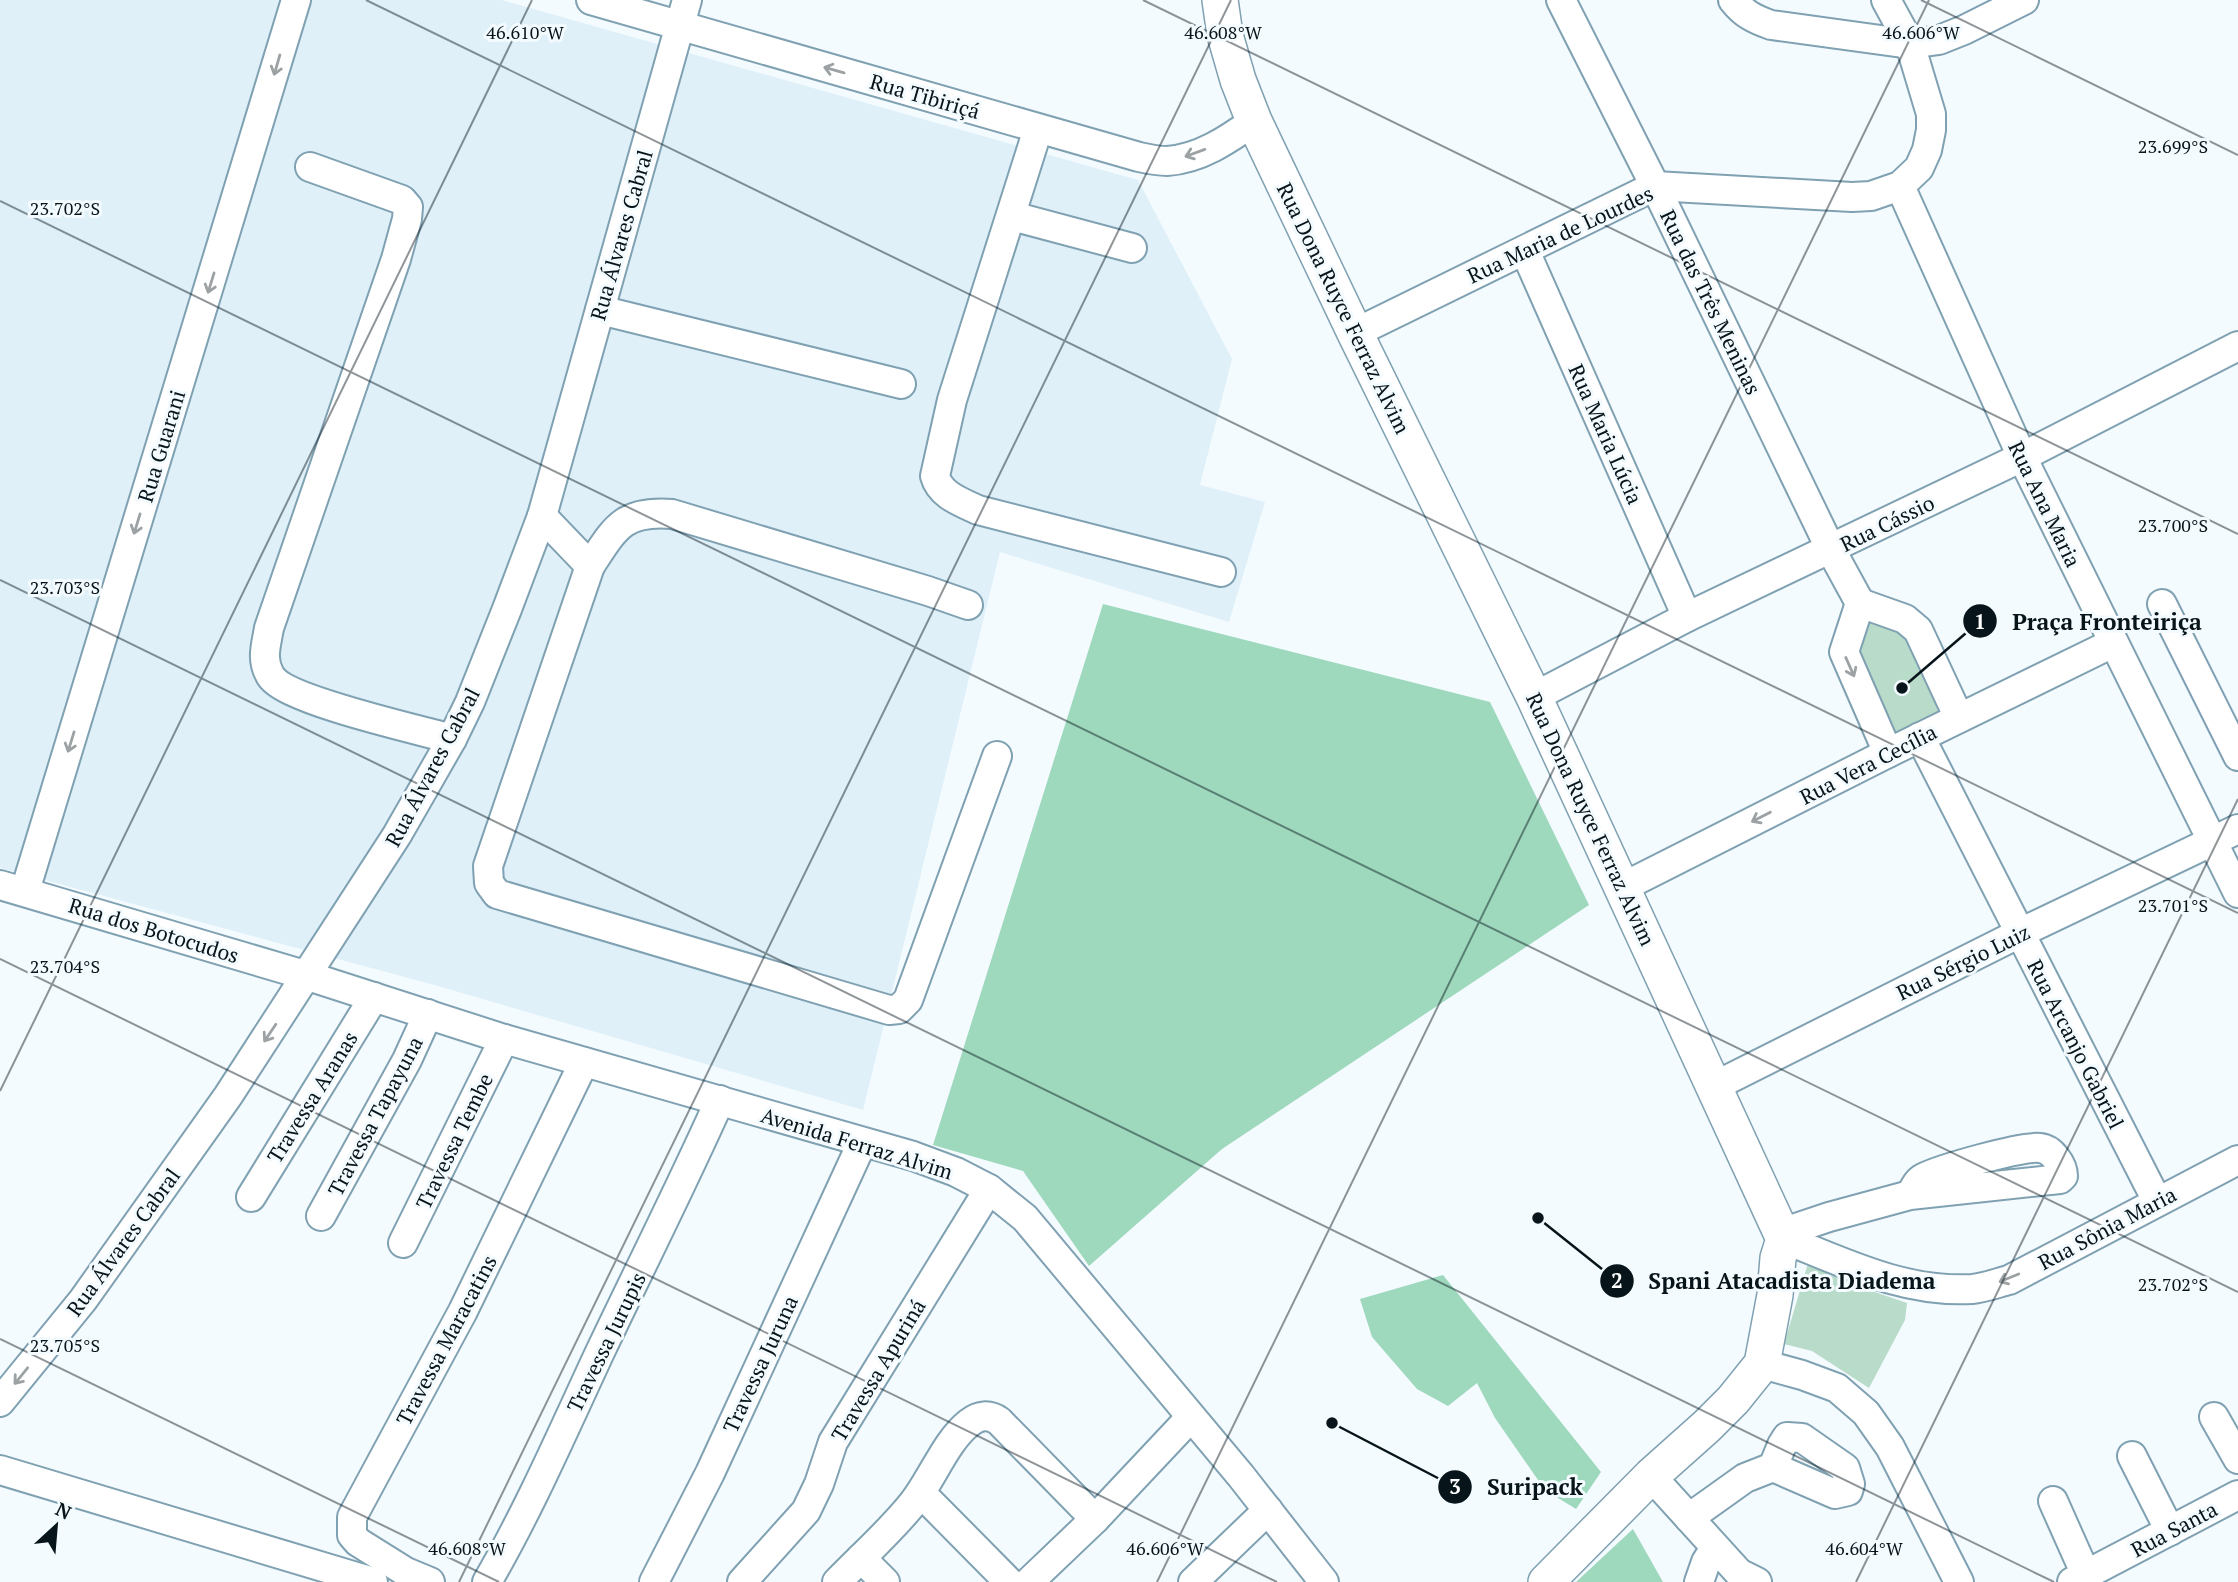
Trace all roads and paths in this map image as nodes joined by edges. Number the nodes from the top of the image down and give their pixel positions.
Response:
1 (296, 0) edge
2 (591, 0) edge
3 (1220, 0) edge
4 (1561, 0) edge
5 (1733, 0) edge
6 (1886, 0) edge
7 (2024, 0) edge
8 (683, 13) edge
9 (1910, 44) junction
10 (1254, 121) junction
11 (1038, 129) junction
12 (310, 167) dead end
13 (1655, 186) junction
14 (1900, 186) junction
15 (1012, 216) junction
16 (1132, 248) dead end
17 (1525, 251) junction
18 (600, 310) junction
19 (1355, 333) junction
20 (2238, 346) edge
21 (901, 384) dead end
22 (2022, 457) junction
23 (542, 516) junction
24 (1830, 550) junction
25 (590, 566) junction
26 (1221, 572) dead end
27 (1860, 603) junction
28 (2162, 604) dead end
29 (968, 605) dead end
30 (1687, 617) junction
31 (2113, 643) junction
32 (1534, 697) junction
33 (1959, 718) junction
34 (1920, 737) junction
35 (452, 739) junction
36 (1888, 753) junction
37 (997, 756) dead end
38 (2238, 756) edge
39 (2238, 830) edge
40 (2212, 841) junction
41 (1623, 887) junction
42 (13, 888) edge
43 (2238, 893) edge
44 (2020, 933) junction
45 (308, 976) junction
46 (373, 997) junction
47 (428, 1014) junction
48 (504, 1039) junction
49 (584, 1062) junction
50 (1714, 1086) junction
51 (720, 1100) junction
52 (862, 1143) junction
53 (2238, 1160) edge
54 (989, 1189) junction
55 (1910, 1195) dead end
56 (251, 1197) dead end
57 (2157, 1201) junction
58 (321, 1216) dead end
59 (1783, 1236) junction
60 (403, 1243) dead end
61 (1762, 1364) junction
62 (0, 1402) edge
63 (2214, 1417) dead end
64 (1190, 1418) junction
65 (2132, 1456) dead end
66 (2238, 1459) edge
67 (1773, 1467) dead end
68 (0, 1470) edge
69 (1651, 1476) junction
70 (920, 1493) junction
71 (2238, 1495) edge
72 (2053, 1501) dead end
73 (1268, 1510) junction
74 (1689, 1518) junction
75 (1095, 1519) junction
76 (2170, 1531) junction
77 (1715, 1548) junction
78 (861, 1558) junction
79 (2079, 1579) edge
80 (373, 1582) edge
81 (430, 1582) edge
82 (487, 1582) edge
83 (654, 1582) edge
84 (742, 1582) edge
85 (837, 1582) edge
86 (885, 1582) edge
87 (1009, 1582) edge
88 (1029, 1582) edge
89 (1193, 1582) edge
90 (1324, 1582) edge
91 (1546, 1582) edge
92 (1699, 1582) edge
93 (1757, 1582) edge
94 (1959, 1582) edge

1 -> 42 street, Rua Guarani
2 - 8 street, Rua Tibiriçá
3 - 10 main road, Rua Dona Ruyce Ferraz Alvim
4 - 13 street, Rua das Três Meninas
5 - 9 street
6 - 9 street
7 - 9 street
11 -> 8 street, Rua Tibiriçá
8 - 18 street, Rua Álvares Cabral
9 - 14 street
10 -> 11 street, Rua Tibiriçá
10 - 19 main road, Rua Dona Ruyce Ferraz Alvim
11 - 15 street
12 - 35 street
13 - 14 street, Rua Maria de Lourdes
13 - 17 street, Rua Maria de Lourdes
13 - 24 street, Rua das Três Meninas
14 - 22 street, Rua Ana Maria
15 - 16 street
15 - 26 street
17 - 19 street, Rua Maria de Lourdes
17 - 30 street, Rua Maria Lúcia
18 - 21 street
18 - 23 street, Rua Álvares Cabral
19 - 32 main road, Rua Dona Ruyce Ferraz Alvim
20 - 22 street, Rua Cássio
22 - 24 street, Rua Cássio
22 - 31 street, Rua Ana Maria
23 - 25 street
23 - 35 street, Rua Álvares Cabral
24 - 27 street, Rua das Três Meninas
24 - 30 street, Rua Cássio
25 - 29 street
25 - 37 street
27 - 33 street
27 -> 36 street
28 - 38 street
30 - 32 street, Rua Cássio
31 - 33 street, Rua Vera Cecília
31 - 40 street, Rua Ana Maria
32 - 41 main road, Rua Dona Ruyce Ferraz Alvim
33 - 34 street, Rua Vera Cecília
34 - 36 street, Rua Vera Cecília
34 - 44 street, Rua Arcanjo Gabriel
35 - 45 street, Rua Álvares Cabral
36 -> 41 street, Rua Vera Cecília
39 - 40 street, Rua Sérgio Luiz
40 - 43 street, Rua Ana Maria
40 - 44 street, Rua Sérgio Luiz
41 - 50 main road, Rua Dona Ruyce Ferraz Alvim
42 - 45 street, Rua dos Botocudos
44 - 50 street, Rua Sérgio Luiz
44 - 57 street, Rua Arcanjo Gabriel
45 - 46 street, Avenida Ferraz Alvim
45 -> 62 street, Rua Álvares Cabral
46 - 47 street, Avenida Ferraz Alvim
46 - 56 street, Travessa Aranas
47 - 48 street, Avenida Ferraz Alvim
47 - 58 street, Travessa Tapayuna
48 - 49 street, Avenida Ferraz Alvim
48 - 60 street, Travessa Tembe
49 - 51 street, Avenida Ferraz Alvim
49 - 81 street, Travessa Maracatins
50 - 59 main road, Rua Dona Ruyce Ferraz Alvim
51 - 52 street, Avenida Ferraz Alvim
51 - 82 street, Travessa Jurupis
52 - 54 street, Avenida Ferraz Alvim
52 - 83 street, Travessa Juruna
53 - 57 street, Rua Sônia Maria
54 - 64 street, Avenida Ferraz Alvim
54 - 84 street, Travessa Apuriná
55 - 59 street
57 -> 59 street, Rua Sônia Maria
59 - 61 main road
61 - 69 main road
61 - 94 street
63 - 66 street
64 - 73 street, Avenida Ferraz Alvim
64 - 75 street
65 - 76 street
67 - 74 street
68 - 80 street
69 - 74 street
69 - 91 main road
70 - 75 street
70 - 78 street
70 - 87 street
71 - 76 street, Rua Santa
72 - 79 street
73 - 89 street
73 - 90 street, Avenida Ferraz Alvim
74 - 77 street
75 - 88 street
76 - 79 street, Rua Santa
77 - 92 street
77 - 93 street
78 - 85 street
78 - 86 street

